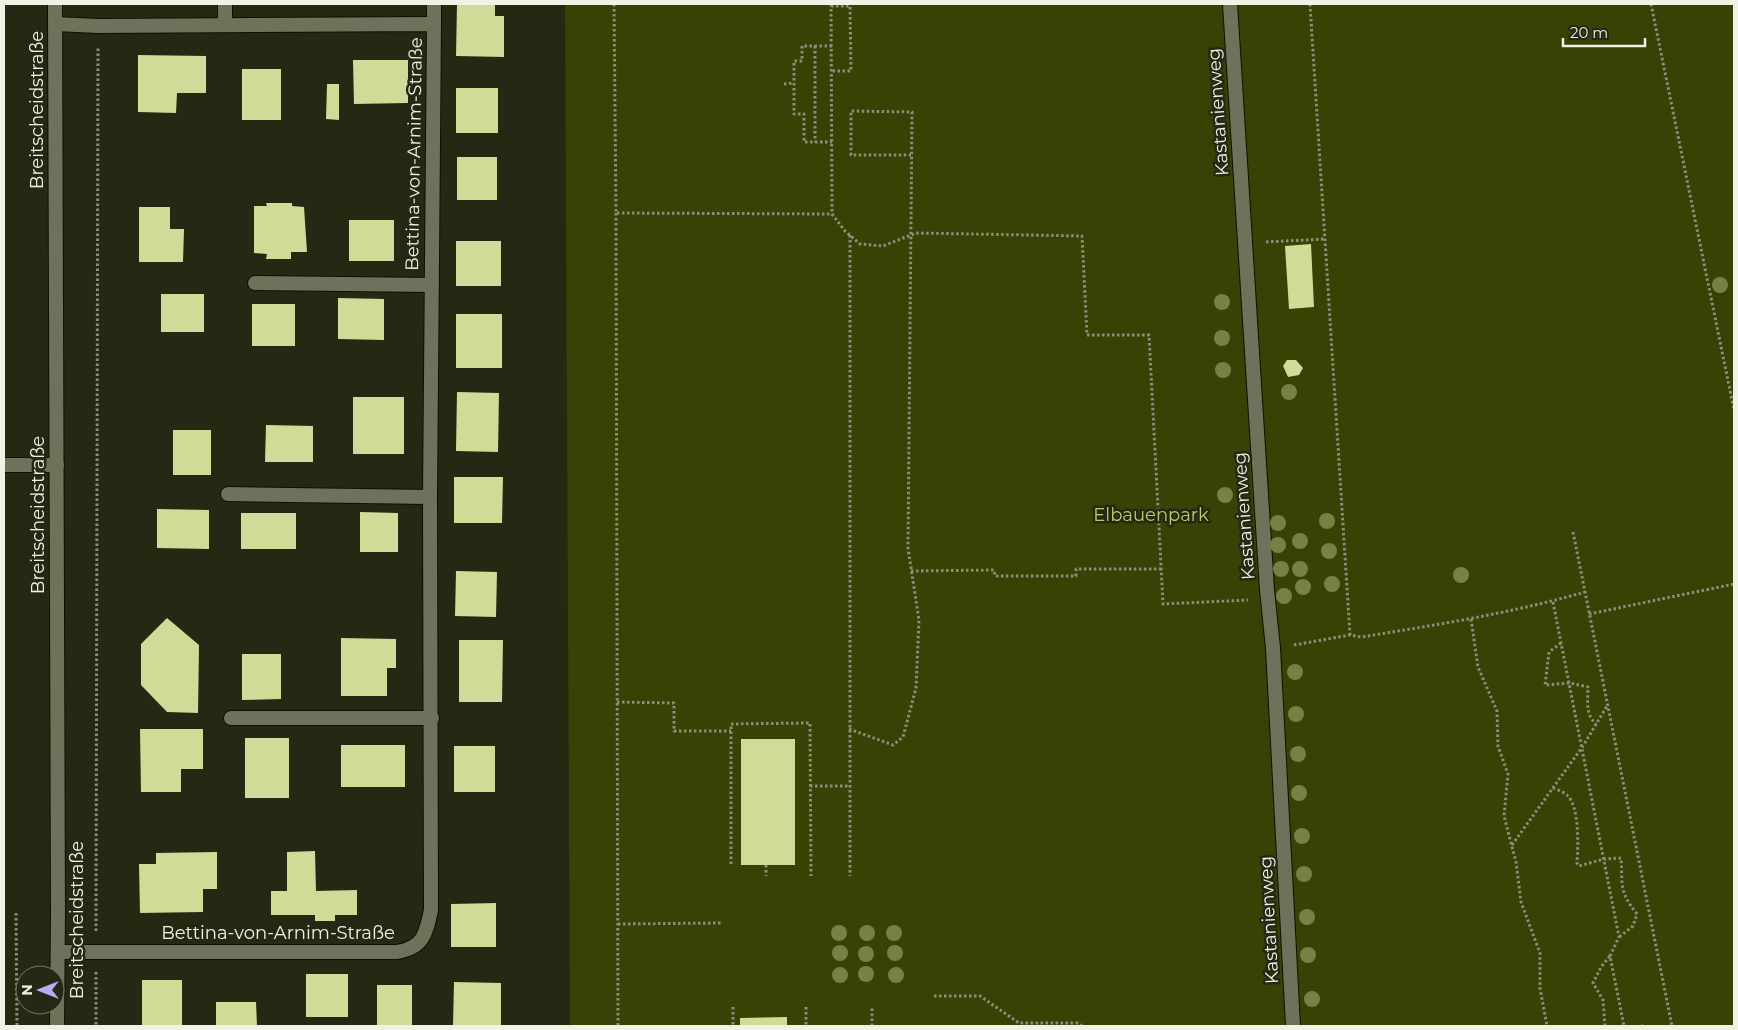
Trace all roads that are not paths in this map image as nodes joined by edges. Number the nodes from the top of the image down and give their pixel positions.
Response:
1 (55, 4) edge
2 (225, 4) edge
3 (434, 4) edge
4 (1230, 4) edge
5 (55, 24) junction
6 (434, 24) junction
7 (225, 25) junction
8 (255, 284) dead end
9 (432, 285) junction
10 (4, 465) edge
11 (57, 465) junction
12 (228, 494) dead end
13 (430, 496) junction
14 (231, 718) dead end
15 (432, 718) junction
16 (58, 952) junction
17 (57, 1026) edge
18 (1293, 1026) edge

1 - 5 street, Breitscheidstraße
2 - 7 street
3 - 6 street, Bettina-von-Arnim-Straße
4 - 18 street, Kastanienweg
5 - 7 street, Bettina-von-Arnim-Straße
5 - 11 street, Breitscheidstraße
6 - 7 street, Bettina-von-Arnim-Straße
6 - 9 street, Bettina-von-Arnim-Straße
8 - 9 street, Bettina-von-Arnim-Straße
9 - 13 street, Bettina-von-Arnim-Straße
10 - 11 street
11 - 16 street, Breitscheidstraße
12 - 13 street
13 - 15 street, Bettina-von-Arnim-Straße
14 - 15 street
15 - 16 street, Bettina-von-Arnim-Straße
16 - 17 street, Breitscheidstraße

